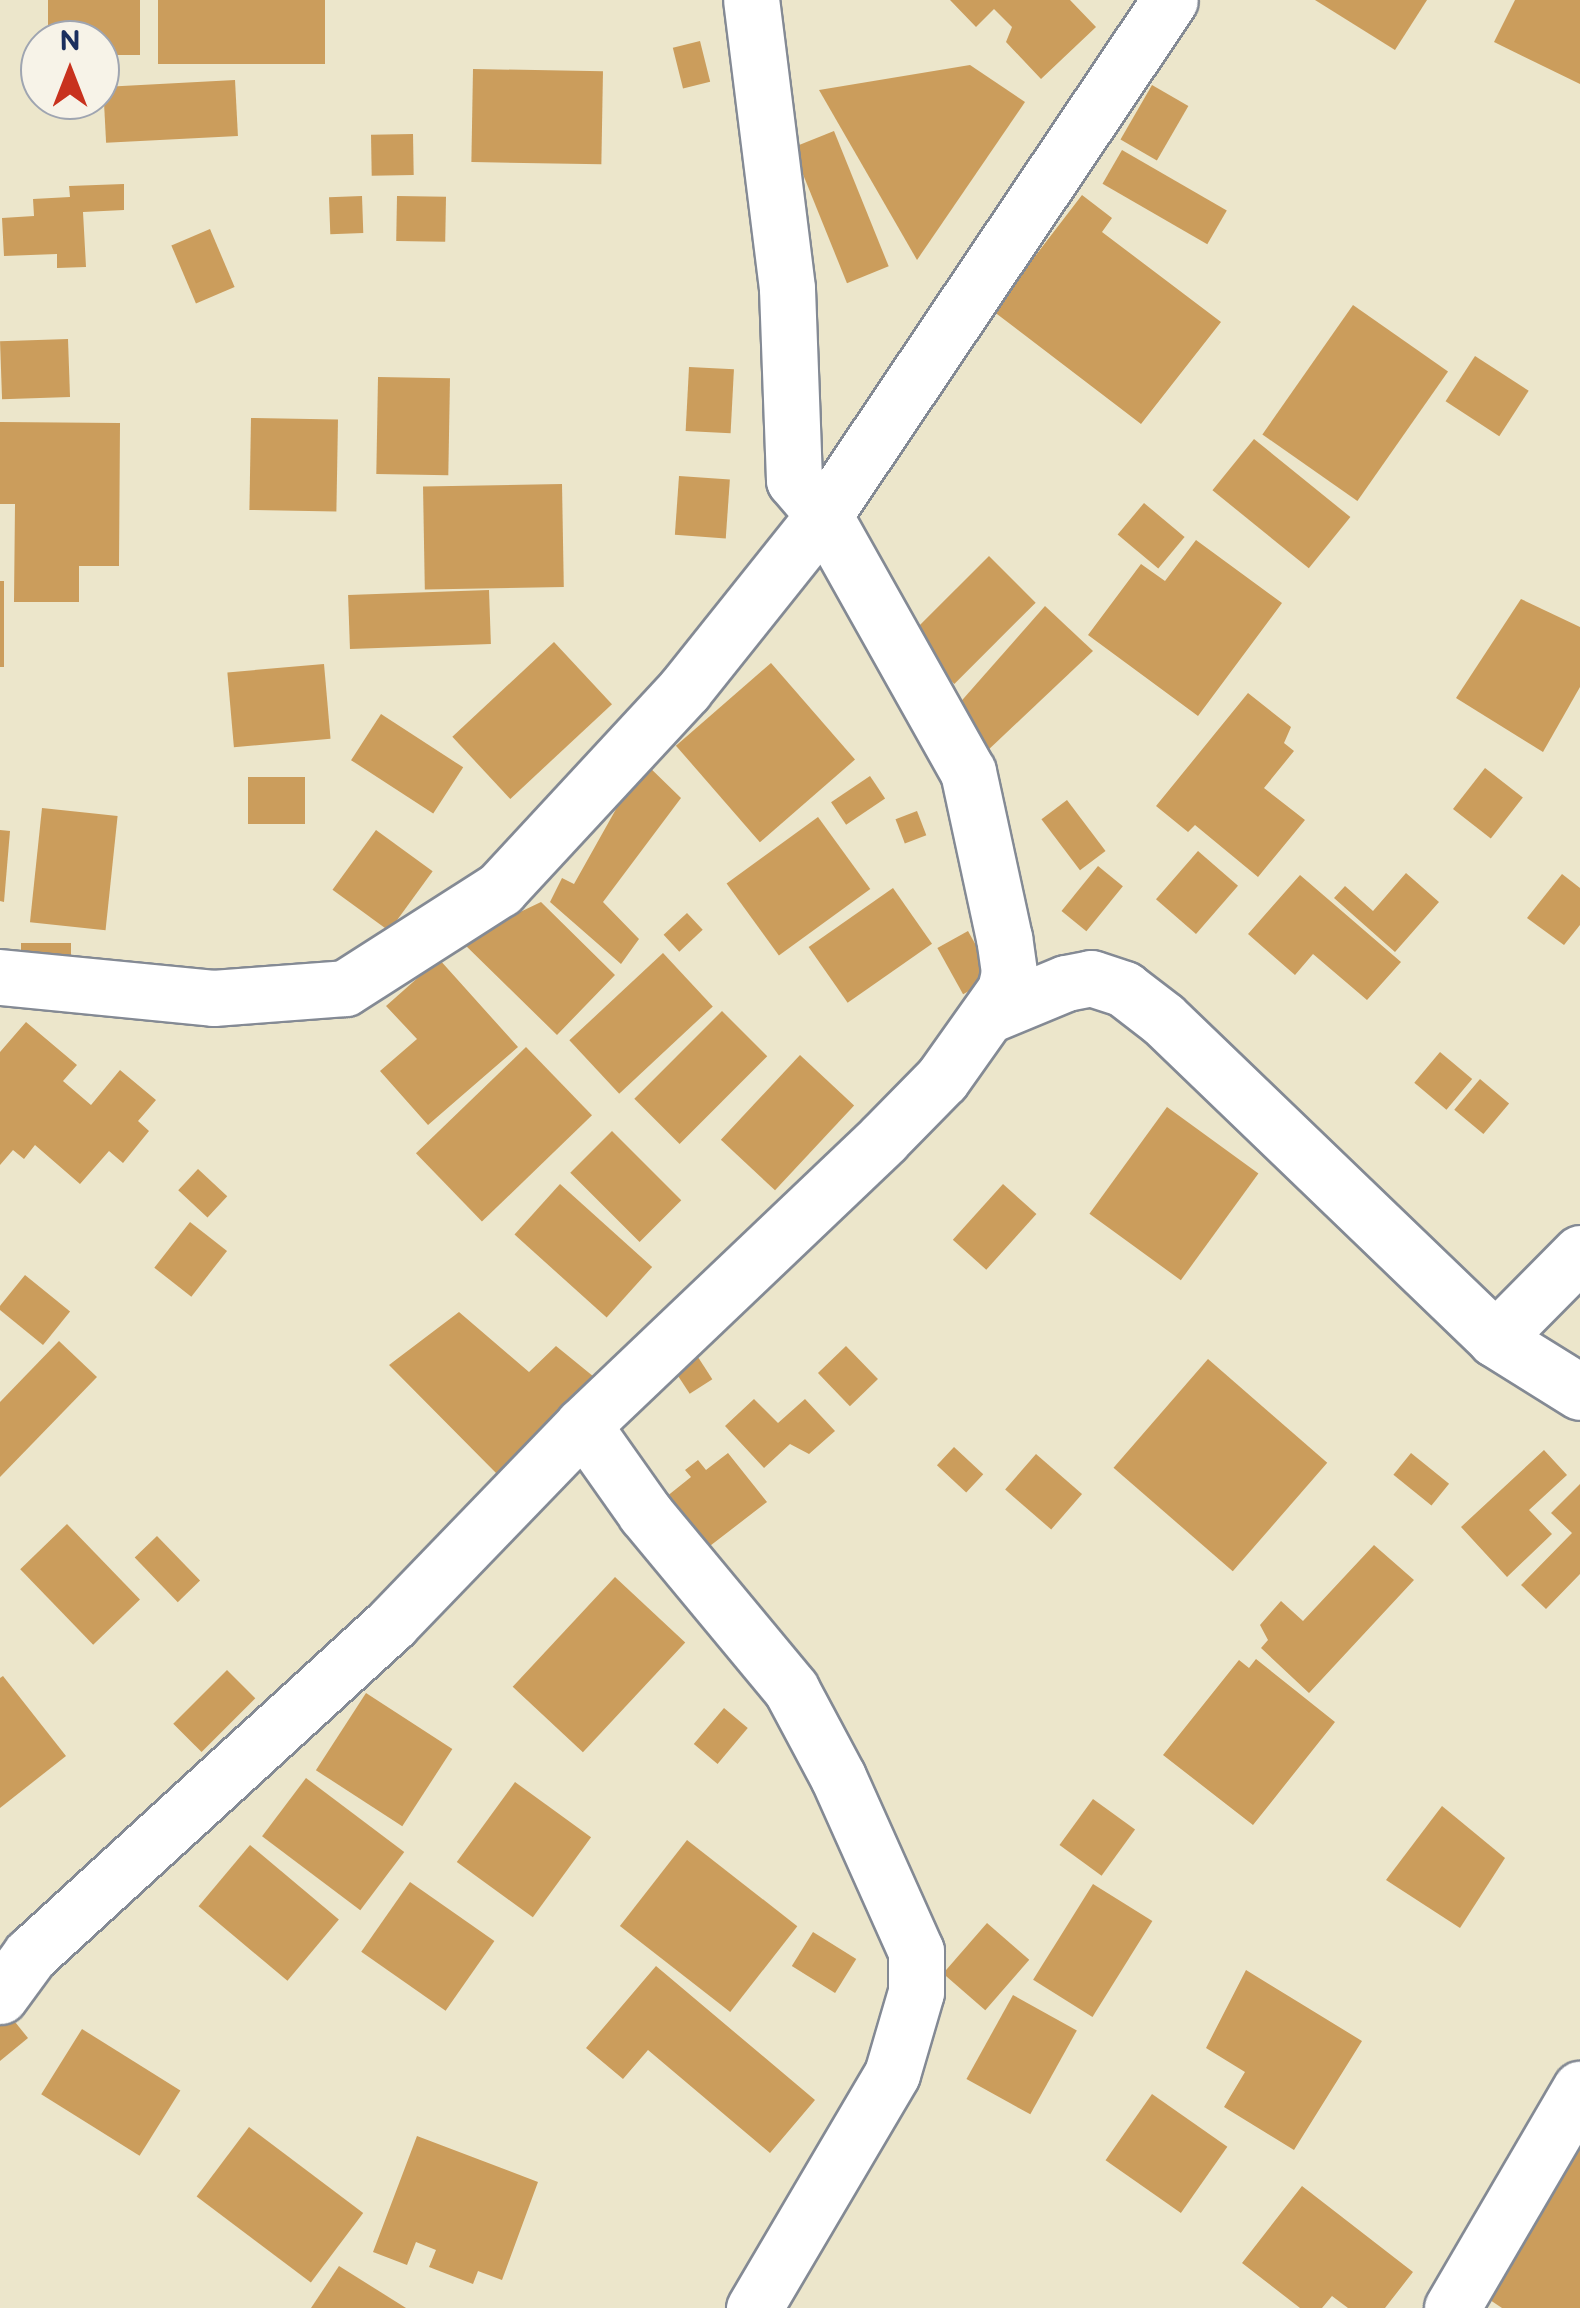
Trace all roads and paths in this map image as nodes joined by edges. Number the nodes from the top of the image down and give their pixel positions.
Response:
1 (752, 0) edge
2 (1170, 0) edge
3 (824, 515) junction
4 (0, 976) edge
5 (991, 1014) junction
6 (1580, 1253) edge
7 (1495, 1338) junction
8 (1580, 1392) edge
9 (583, 1425) junction
10 (0, 1996) edge
11 (1580, 2089) edge
12 (754, 2308) edge
13 (1452, 2308) edge

1 - 3 street
2 - 3 street
3 - 4 street
3 - 5 street
5 - 7 street
5 - 9 street
6 - 7 street
7 - 8 street
9 - 10 street
9 - 12 street
11 - 13 street

